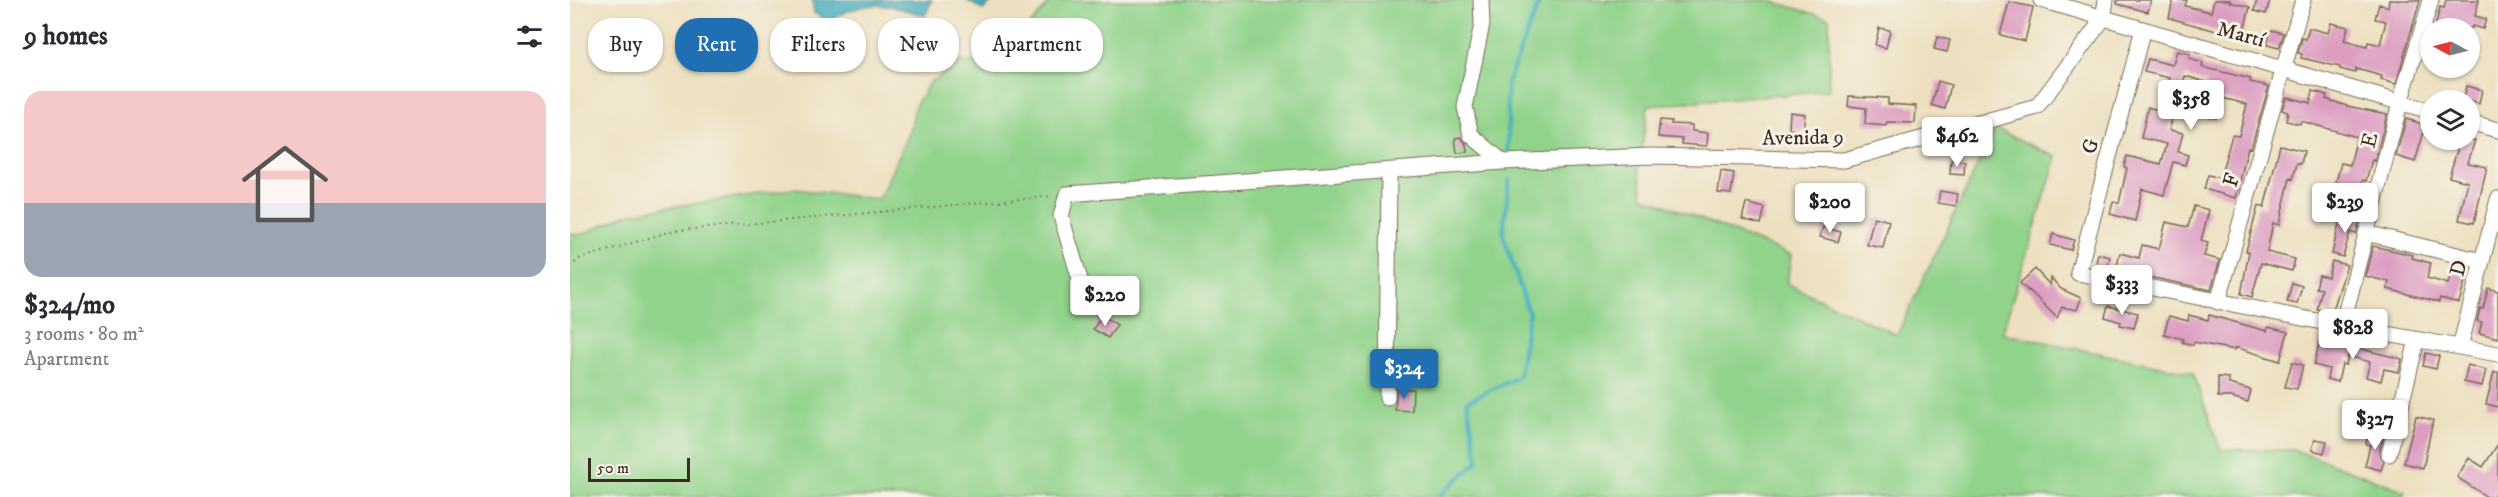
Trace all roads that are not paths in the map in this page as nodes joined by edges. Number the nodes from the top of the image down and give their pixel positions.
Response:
1 (1481, 0) edge
2 (2041, 0) edge
3 (2106, 0) edge
4 (2303, 0) edge
5 (2431, 0) edge
6 (2103, 19) junction
7 (2143, 29) junction
8 (2284, 68) junction
9 (2400, 103) junction
10 (2420, 108) edge
11 (2480, 125) edge
12 (2498, 130) edge
13 (1503, 162) junction
14 (1389, 171) junction
15 (2498, 199) edge
16 (2366, 233) junction
17 (2482, 261) junction
18 (1081, 283) dead end
19 (2218, 302) junction
20 (2342, 326) junction
21 (2417, 340) junction
22 (2460, 347) junction
23 (2498, 354) edge
24 (1387, 398) dead end
25 (2389, 454) dead end

1 - 13 street
2 - 6 street, Martí
3 - 6 street, Avenida 9
4 - 8 street, F
5 - 9 street, E
6 - 7 street, Martí
6 - 13 street, Avenida 9
7 - 8 street, Martí
7 - 19 street, G
8 - 9 street, Martí
8 - 19 street, F
9 - 10 street, Martí
9 - 16 street, E
11 - 12 street
13 - 14 street, Avenida 9
14 - 18 street, Avenida 9
14 - 24 street
15 - 17 street, D
16 - 17 street
16 - 20 street, E
17 - 22 street, D
19 - 20 street
20 - 21 street
21 - 22 street
21 - 25 street
22 - 23 street

